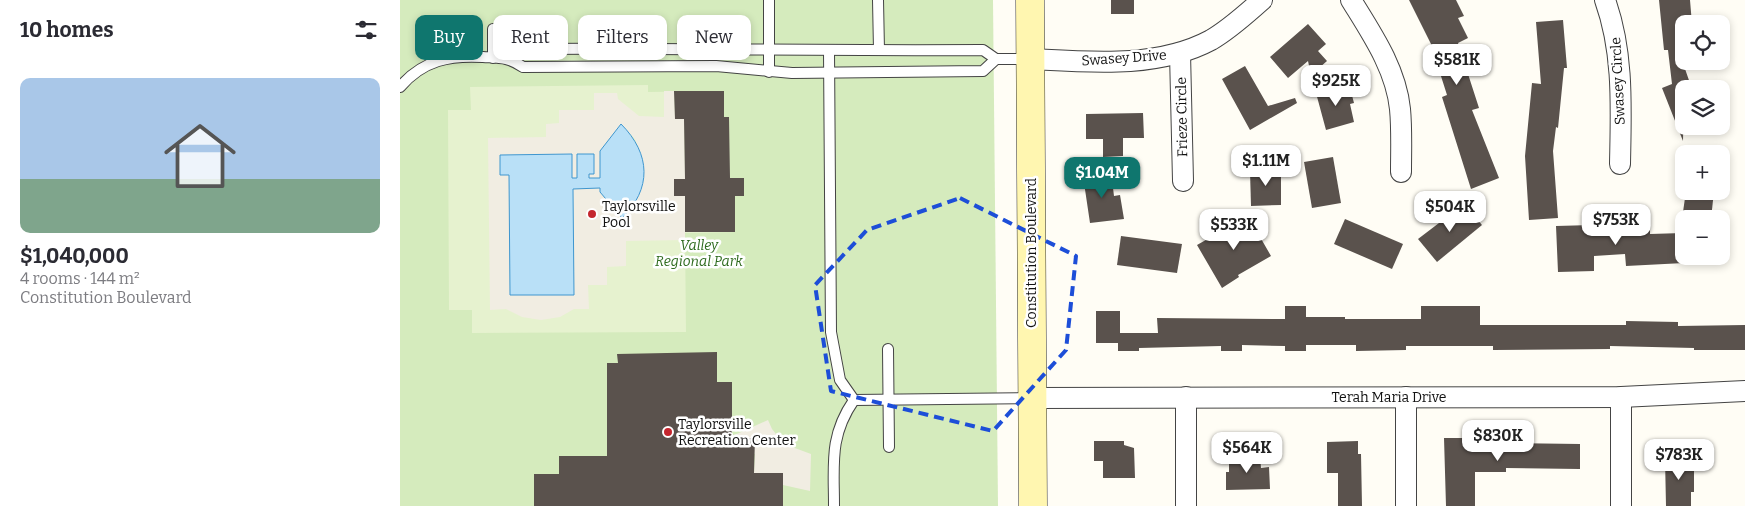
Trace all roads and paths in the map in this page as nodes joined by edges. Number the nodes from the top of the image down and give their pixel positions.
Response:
1 (768, 0) edge
2 (878, 0) edge
3 (1030, 0) edge
4 (1262, 0) edge
5 (1351, 0) edge
6 (1605, 0) edge
7 (492, 29) dead end
8 (568, 49) edge
9 (879, 50) junction
10 (769, 51) junction
11 (829, 51) junction
12 (1180, 53) junction
13 (492, 58) joint
14 (996, 59) junction
15 (1030, 59) junction
16 (512, 60) edge
17 (769, 72) junction
18 (829, 72) junction
19 (400, 87) edge
20 (1620, 164) dead end
21 (1401, 172) dead end
22 (1183, 180) dead end
23 (888, 349) dead end
24 (1745, 391) edge
25 (1186, 397) junction
26 (1406, 397) junction
27 (1621, 397) junction
28 (1032, 398) junction
29 (888, 399) junction
30 (854, 400) junction
31 (889, 447) dead end
32 (834, 506) edge
33 (1033, 506) edge
34 (1186, 506) edge
35 (1406, 506) edge
36 (1622, 506) edge

1 - 10 lane
2 - 9 lane
3 - 15 main road, Constitution Boulevard
4 - 12 street, Swasey Drive
5 - 21 street
6 - 20 street, Swasey Circle
7 - 13 lane
8 - 10 lane
9 - 11 lane
9 - 14 lane
10 - 11 lane
10 - 17 lane
11 - 18 lane
12 - 15 street, Swasey Drive
12 - 22 street, Frieze Circle
13 - 19 lane
14 - 15 lane
14 - 18 lane
15 - 28 main road, Constitution Boulevard
16 - 17 lane
17 - 18 lane
18 - 30 lane
23 - 29 lane
24 - 27 street, Terah Maria Drive
25 - 26 street, Terah Maria Drive
25 - 28 street, Terah Maria Drive
25 - 34 street
26 - 27 street, Terah Maria Drive
26 - 35 street
27 - 36 street
28 - 29 lane
28 - 33 main road, Constitution Boulevard
29 - 30 lane
29 - 31 lane
30 - 32 lane

